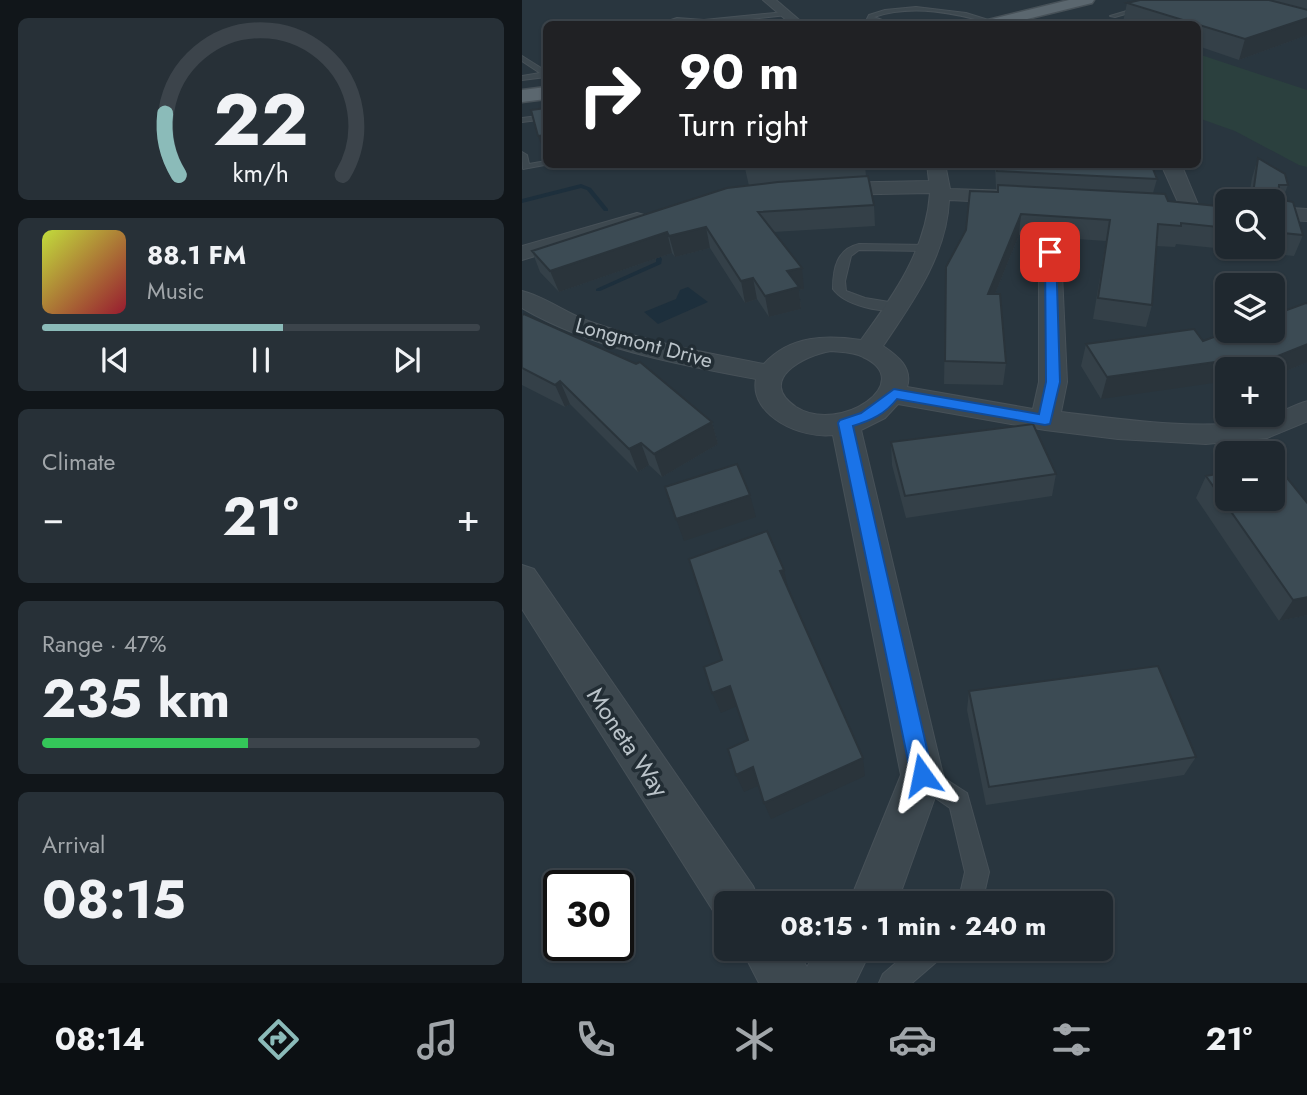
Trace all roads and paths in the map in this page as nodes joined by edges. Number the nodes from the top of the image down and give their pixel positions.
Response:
1 (769, 0) edge
2 (1087, 0) edge
3 (1171, 0) edge
4 (785, 14) junction
5 (1114, 16) dead end
6 (721, 21) edge
7 (794, 21) edge
8 (878, 21) edge
9 (982, 21) edge
10 (1004, 21) edge
11 (522, 58) edge
12 (543, 72) edge
13 (543, 74) edge
14 (522, 78) edge
15 (543, 93) edge
16 (522, 96) edge
17 (543, 117) edge
18 (522, 120) edge
19 (522, 155) edge
20 (543, 164) edge
21 (937, 168) edge
22 (1174, 168) edge
23 (807, 190) edge
24 (940, 190) junction
25 (1037, 199) edge
26 (1162, 205) edge
27 (1189, 207) junction
28 (1215, 208) edge
29 (662, 214) edge
30 (1285, 214) edge
31 (1308, 215) edge
32 (927, 248) junction
33 (1050, 252) dead end
34 (522, 253) edge
35 (522, 298) edge
36 (897, 307) junction
37 (868, 349) junction
38 (771, 373) junction
39 (894, 394) junction
40 (1308, 410) edge
41 (1045, 420) junction
42 (845, 423) junction
43 (522, 579) edge
44 (922, 775) junction
45 (728, 891) edge
46 (878, 891) edge
47 (973, 891) edge
48 (774, 961) edge
49 (839, 961) edge
50 (918, 961) edge
51 (788, 983) edge
52 (826, 983) edge
53 (892, 983) edge

1 - 4 street
2 - 10 main road
3 - 5 lane
4 - 6 lane
4 - 7 street
8 - 9 lane
11 - 12 lane
13 - 14 lane
15 - 16 main road
17 - 18 lane
19 - 20 lane
21 - 24 street
22 - 27 street
23 - 24 street
24 - 25 street
24 - 32 street
26 - 27 street
27 - 28 street
29 - 34 street
30 - 31 street
32 - 36 street
32 - 36 lane
33 - 41 street
35 - 38 street, Longmont Drive
36 - 37 street
37 - 38 street
37 - 39 street
38 - 42 street
39 - 41 street
39 - 42 street
40 - 41 street
42 - 44 street
43 - 45 street, Moneta Way
44 - 46 street
44 - 47 lane
48 - 51 street
49 - 52 street
50 - 53 lane

